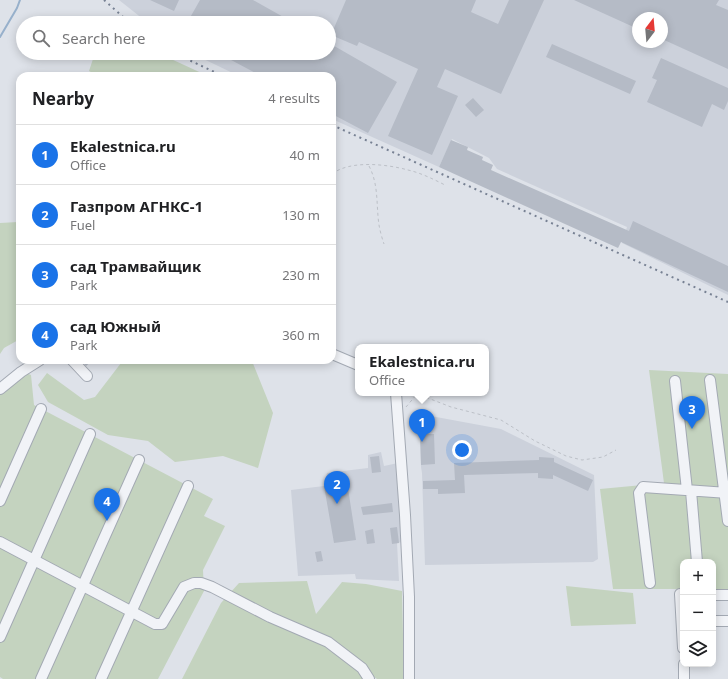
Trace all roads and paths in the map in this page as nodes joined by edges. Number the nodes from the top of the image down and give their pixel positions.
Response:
1 (369, 165) junction
2 (336, 171) edge
3 (445, 185) dead end
4 (384, 244) dead end
5 (336, 356) edge
6 (34, 364) edge
7 (76, 364) edge
8 (355, 364) edge
9 (87, 376) dead end
10 (710, 380) dead end
11 (675, 381) dead end
12 (0, 389) edge
13 (396, 396) edge
14 (414, 396) edge
15 (424, 396) edge
16 (41, 409) dead end
17 (398, 416) junction
18 (90, 434) dead end
19 (616, 450) dead end
20 (139, 460) dead end
21 (188, 486) dead end
22 (689, 491) junction
23 (726, 493) edge
24 (0, 501) edge
25 (728, 521) edge
26 (0, 542) edge
27 (697, 559) edge
28 (34, 560) junction
29 (650, 583) dead end
30 (82, 586) junction
31 (716, 595) edge
32 (728, 595) edge
33 (130, 612) junction
34 (716, 621) edge
35 (728, 621) edge
36 (0, 637) edge
37 (684, 667) edge
38 (41, 679) edge
39 (101, 679) edge
40 (369, 679) edge
41 (409, 679) edge
42 (684, 679) edge

1 - 2 path
1 - 3 path
1 - 4 path
5 - 8 street
6 - 12 street
7 - 9 street
10 - 23 street
11 - 22 street
13 - 17 street
14 - 17 path
15 - 19 path
16 - 24 street
17 - 41 street
18 - 28 street
20 - 30 street
21 - 33 street
22 - 23 street
22 - 27 street
22 - 29 street
23 - 25 street
26 - 28 street
28 - 30 street
28 - 36 street
30 - 33 street
30 - 38 street
31 - 32 street
33 - 39 street
33 - 40 street
34 - 35 street
37 - 42 street

